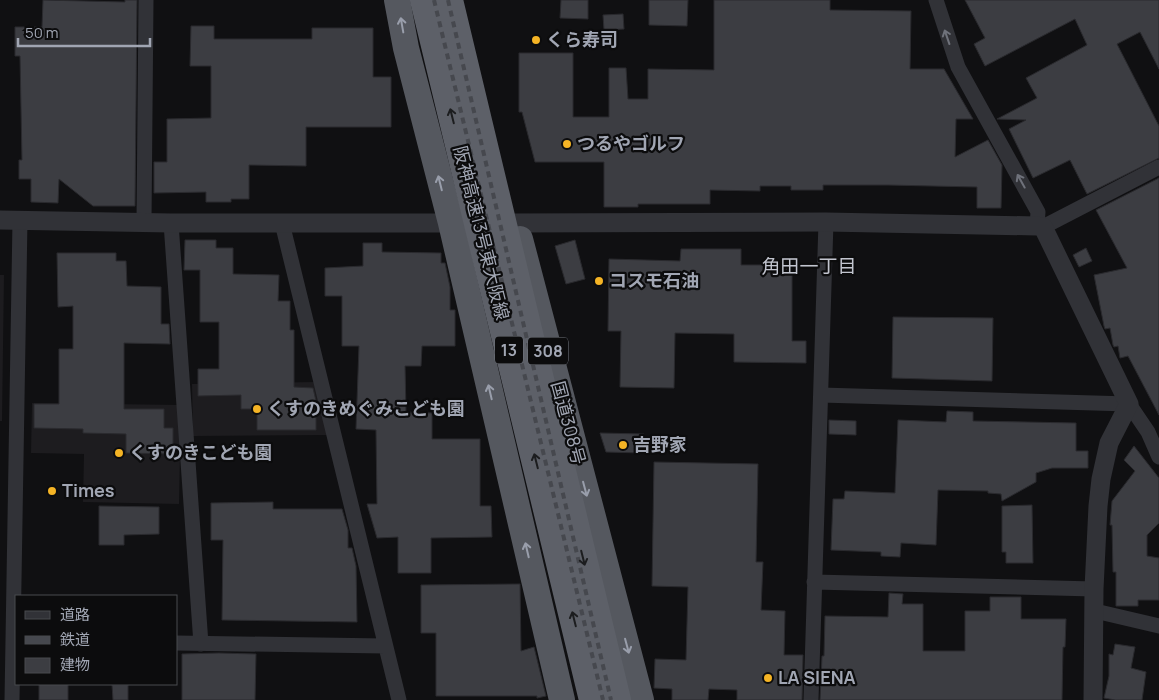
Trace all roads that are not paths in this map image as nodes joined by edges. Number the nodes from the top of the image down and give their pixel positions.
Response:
1 (146, 0) edge
2 (397, 0) edge
3 (424, 0) edge
4 (449, 0) edge
5 (462, 0) edge
6 (936, 0) edge
7 (1159, 166) edge
8 (0, 220) edge
9 (20, 220) junction
10 (144, 221) junction
11 (516, 222) junction
12 (826, 222) junction
13 (170, 223) junction
14 (282, 223) junction
15 (451, 223) junction
16 (1040, 226) junction
17 (821, 395) junction
18 (1129, 404) junction
19 (1159, 457) edge
20 (814, 582) junction
21 (1094, 589) junction
22 (1095, 611) junction
23 (1159, 626) edge
24 (10, 638) edge
25 (178, 643) edge
26 (201, 644) junction
27 (385, 646) junction
28 (12, 700) edge
29 (399, 700) edge
30 (562, 700) edge
31 (594, 700) edge
32 (617, 700) edge
33 (641, 700) edge
34 (810, 700) edge
35 (1093, 700) edge

1 - 10 street
15 -> 2 highway
31 -> 3 highway, 阪神高速13号東大阪線 / 13
4 -> 32 highway, 阪神高速13号東大阪線 / 13
5 - 11 highway, 国道308号 / 308
16 -> 6 street
7 - 16 street
8 - 9 street
9 - 10 street
9 - 24 street
10 - 13 street
11 - 12 street
11 - 15 street
11 -> 33 highway, 国道308号 / 308
12 - 16 street
12 - 17 street
13 - 14 street
13 - 26 street
14 - 15 street
14 - 27 street
30 -> 15 highway
16 - 18 street
17 - 18 street
17 - 20 street
18 - 19 street
18 - 21 street
20 - 21 street
20 - 34 street
21 - 22 street
22 - 23 street
22 - 35 street
24 - 28 street
25 - 26 street
26 - 27 street
27 - 29 street

